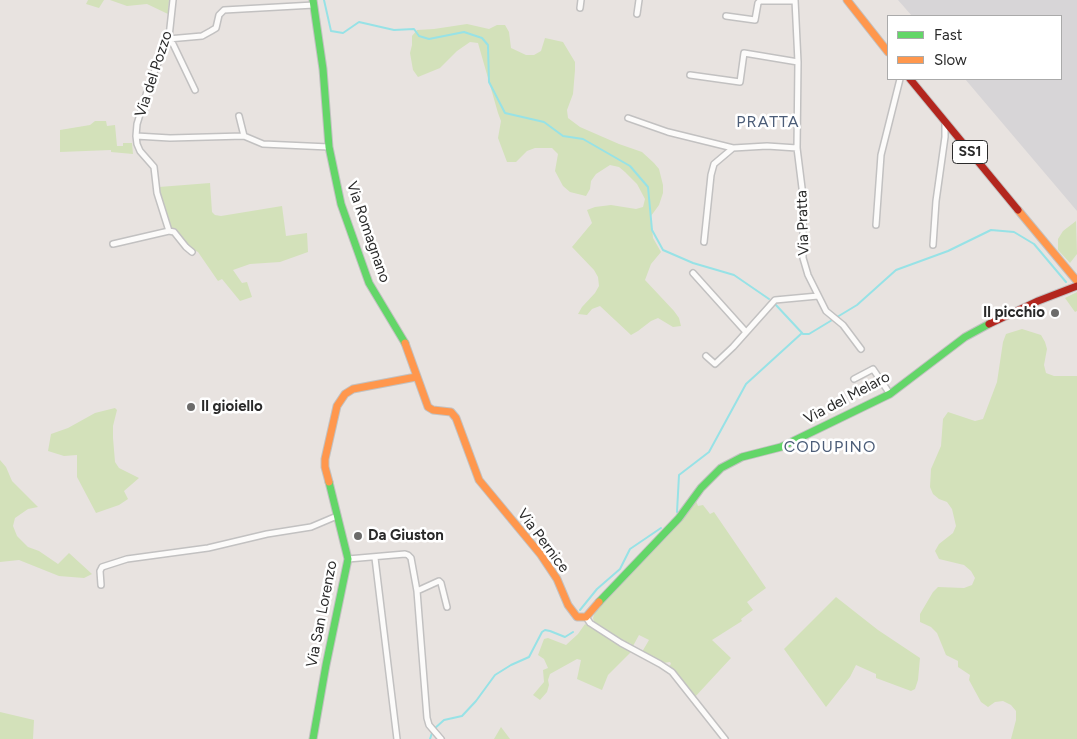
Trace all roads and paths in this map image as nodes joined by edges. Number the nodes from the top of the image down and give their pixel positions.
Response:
1 (173, 0) edge
2 (581, 0) edge
3 (639, 0) edge
4 (847, 0) edge
5 (795, 1) edge
6 (314, 2) edge
7 (580, 8) dead end
8 (637, 14) dead end
9 (726, 16) dead end
10 (168, 39) junction
11 (887, 51) edge
12 (798, 62) junction
13 (690, 75) dead end
14 (900, 80) edge
15 (911, 80) edge
16 (195, 90) dead end
17 (239, 116) dead end
18 (628, 118) dead end
19 (945, 122) junction
20 (136, 136) junction
21 (244, 136) junction
22 (330, 146) junction
23 (733, 148) junction
24 (797, 148) junction
25 (876, 225) dead end
26 (169, 231) junction
27 (704, 242) dead end
28 (113, 244) dead end
29 (932, 245) dead end
30 (192, 252) dead end
31 (693, 273) dead end
32 (1077, 281) edge
33 (1077, 286) edge
34 (818, 296) junction
35 (746, 332) junction
36 (862, 349) dead end
37 (706, 356) dead end
38 (416, 377) junction
39 (854, 379) dead end
40 (890, 394) junction
41 (337, 516) junction
42 (375, 558) junction
43 (348, 559) junction
44 (101, 585) dead end
45 (417, 592) junction
46 (447, 607) dead end
47 (584, 618) junction
48 (313, 739) edge
49 (397, 739) edge
50 (442, 739) edge
51 (725, 739) edge

1 - 10 street, Via del Pozzo
2 - 7 street
3 - 8 street
4 - 11 street
5 - 9 street, Via Pratta
5 - 12 street, Via Pratta
6 - 10 street, Via Romagnano
6 - 22 street, Via Romagnano
10 - 16 street
10 - 20 street, Via del Pozzo
12 - 13 street
12 - 24 street, Via Pratta
14 - 25 street
15 - 19 street, SS1
17 - 21 street
18 - 23 street
19 - 29 street
19 - 32 street, SS1
20 - 21 street
20 - 26 street, Via del Pozzo
21 - 22 street
22 - 38 street, Via Romagnano
23 - 24 street
23 - 27 street
24 - 34 street, Via Pratta
26 - 28 street
26 - 30 street, Via del Pozzo
31 - 35 street
33 - 40 street, Via del Melaro
34 - 35 street
34 - 36 street, Via Pratta
35 - 37 street
38 - 41 street, Via San Lorenzo
38 - 47 street, Via Pernice
39 - 40 street
40 - 47 street, Via del Melaro
41 - 43 street, Via San Lorenzo
41 - 44 street
42 - 43 street
42 - 45 street
42 - 49 street
43 - 48 street, Via San Lorenzo
45 - 46 street
45 - 50 street
47 - 51 street, Via Pernice

